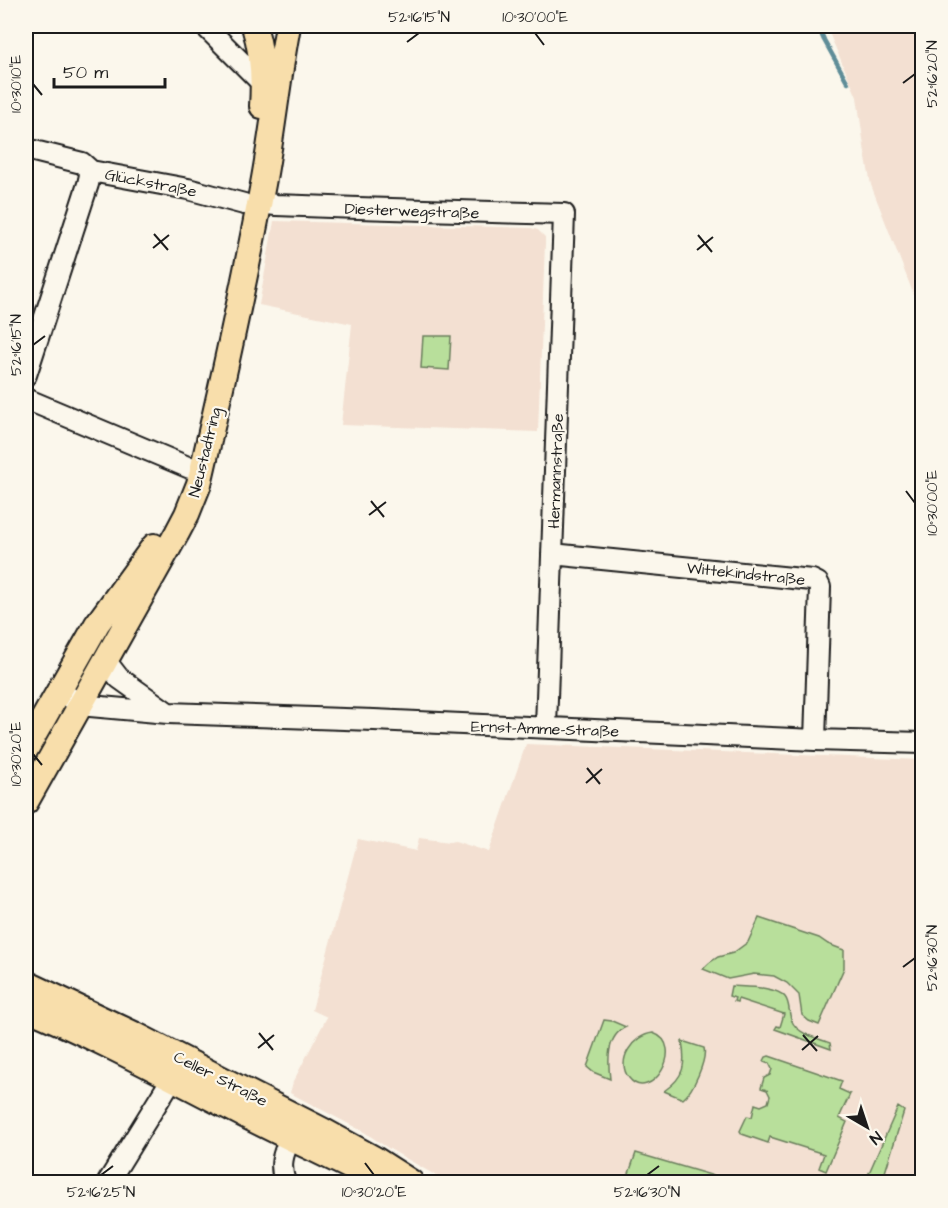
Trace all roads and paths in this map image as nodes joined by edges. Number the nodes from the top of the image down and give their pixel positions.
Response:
1 (205, 26) edge
2 (254, 26) edge
3 (288, 26) edge
4 (263, 84) junction
5 (26, 149) edge
6 (91, 171) junction
7 (252, 203) junction
8 (564, 214) joint
9 (26, 375) edge
10 (26, 399) edge
11 (190, 468) junction
12 (552, 554) junction
13 (105, 660) junction
14 (73, 667) junction
15 (80, 705) junction
16 (168, 713) junction
17 (546, 727) junction
18 (814, 740) junction
19 (922, 743) edge
20 (26, 749) edge
21 (26, 802) edge
22 (26, 984) edge
23 (26, 1008) edge
24 (172, 1077) junction
25 (200, 1080) junction
26 (295, 1128) junction
27 (108, 1182) edge
28 (285, 1182) edge
29 (380, 1182) edge
30 (411, 1182) edge

1 - 4 street
2 - 4 main road, Neustadtring
3 - 7 main road, Neustadtring
4 - 7 main road, Neustadtring
5 - 6 street, Glückstraße
6 - 7 street, Glückstraße
6 - 9 street
7 - 8 street, Diesterwegstraße
7 - 11 main road, Neustadtring
7 - 13 main road, Neustadtring
8 - 12 street, Hermannstraße
10 - 11 street
11 - 14 main road, Neustadtring
12 - 17 street, Hermannstraße
12 - 18 street, Wittekindstraße
13 - 15 main road, Neustadtring
13 - 16 street
14 - 15 street
14 - 20 main road, Neustadtring
15 - 16 street, Ernst-Amme-Straße
15 - 21 main road, Neustadtring
16 - 17 street, Ernst-Amme-Straße
17 - 18 street, Ernst-Amme-Straße
18 - 19 street, Ernst-Amme-Straße
22 - 25 main road, Celler Straße
23 - 24 main road, Celler Straße
24 - 25 main road, Celler Straße
24 - 27 street, Celler Straße
25 - 26 main road, Celler Straße
26 - 28 street
26 - 29 main road, Celler Straße
26 - 30 main road, Celler Straße

